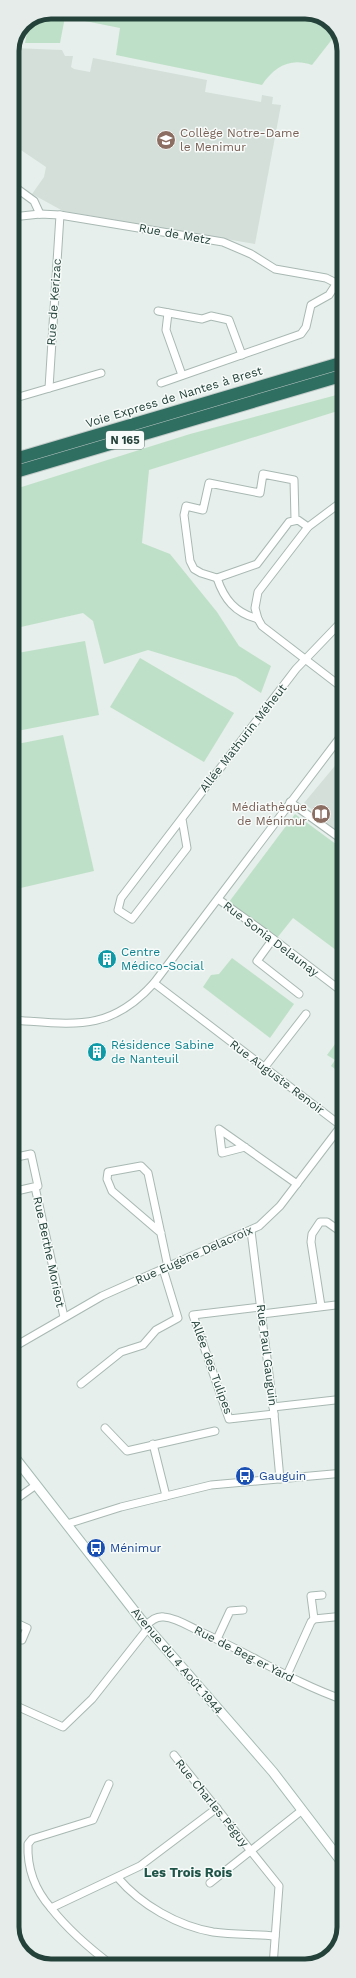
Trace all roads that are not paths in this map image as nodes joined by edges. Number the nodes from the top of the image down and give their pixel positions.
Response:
1 (19, 190) edge
2 (40, 214) junction
3 (60, 215) junction
4 (19, 216) edge
5 (336, 283) joint
6 (158, 311) dead end
7 (168, 313) junction
8 (242, 355) junction
9 (337, 364) edge
10 (101, 373) dead end
11 (182, 375) junction
12 (337, 377) edge
13 (161, 383) dead end
14 (49, 388) junction
15 (19, 397) edge
16 (19, 458) edge
17 (19, 471) edge
18 (337, 505) edge
19 (295, 519) junction
20 (308, 527) junction
21 (217, 578) junction
22 (258, 619) junction
23 (337, 627) edge
24 (307, 659) junction
25 (337, 683) edge
26 (337, 741) edge
27 (290, 802) junction
28 (182, 819) junction
29 (337, 836) edge
30 (218, 899) junction
31 (273, 939) junction
32 (154, 983) junction
33 (337, 988) edge
34 (299, 994) dead end
35 (306, 1014) dead end
36 (19, 1020) edge
37 (264, 1068) junction
38 (337, 1121) edge
39 (337, 1133) edge
40 (245, 1147) dead end
41 (19, 1157) edge
42 (297, 1184) junction
43 (35, 1187) junction
44 (19, 1190) edge
45 (337, 1229) edge
46 (251, 1231) junction
47 (161, 1233) junction
48 (165, 1268) junction
49 (337, 1305) edge
50 (321, 1306) junction
51 (261, 1310) junction
52 (64, 1317) junction
53 (19, 1344) edge
54 (81, 1384) dead end
55 (337, 1400) edge
56 (274, 1411) junction
57 (105, 1428) dead end
58 (215, 1431) dead end
59 (153, 1444) junction
60 (19, 1463) edge
61 (337, 1474) edge
62 (280, 1479) junction
63 (36, 1486) junction
64 (166, 1496) junction
65 (19, 1497) edge
66 (66, 1524) junction
67 (322, 1595) dead end
68 (243, 1610) dead end
69 (337, 1617) edge
70 (314, 1619) junction
71 (19, 1624) edge
72 (147, 1627) junction
73 (19, 1639) edge
74 (217, 1639) junction
75 (287, 1675) junction
76 (337, 1697) edge
77 (19, 1707) edge
78 (174, 1755) dead end
79 (109, 1784) dead end
80 (217, 1808) junction
81 (302, 1810) junction
82 (251, 1850) junction
83 (337, 1856) edge
84 (118, 1878) junction
85 (210, 1883) dead end
86 (52, 1908) junction
87 (275, 1936) junction
88 (103, 1959) edge
89 (273, 1959) edge

1 - 2 street
2 - 3 street, Rue de Metz
2 - 4 street, Rue de Metz
3 - 5 street, Rue de Metz
3 - 14 street, Rue de Kerizac
5 - 8 street
6 - 7 street
7 - 8 street
7 - 11 street
8 - 11 street
9 - 16 highway, Voie Express de Nantes à Brest / N 165
10 - 14 street
11 - 13 street
12 - 17 highway, N 165
14 - 15 street
18 - 20 street
19 - 20 street
19 - 21 street
19 - 21 street
20 - 22 street
21 - 22 street
22 - 24 street
23 - 24 street, Allée Mathurin Méheut
24 - 25 street
24 - 28 street, Allée Mathurin Méheut
26 - 27 street
27 - 29 street
27 - 30 street
28 - 28 street, Allée Mathurin Méheut
30 - 31 street, Rue Sonia Delaunay
30 - 32 street
31 - 33 street, Rue Sonia Delaunay
31 - 34 street
32 - 36 street
32 - 37 street, Rue Auguste Renoir
35 - 37 street
37 - 38 street, Rue Auguste Renoir
39 - 42 street, Rue Eugène Delacroix
40 - 42 street
41 - 43 street, Rue Berthe Morisot
42 - 46 street, Rue Eugène Delacroix
43 - 44 street
43 - 52 street, Rue Berthe Morisot
45 - 50 street
46 - 48 street, Rue Eugène Delacroix
46 - 51 street, Rue Paul Gauguin
47 - 47 street
47 - 48 street
48 - 52 street, Rue Eugène Delacroix
48 - 54 street
49 - 50 street
50 - 51 street
51 - 56 street, Rue Paul Gauguin
51 - 56 street, Allée des Tulipes
52 - 53 street, Rue Eugène Delacroix
55 - 56 street
56 - 62 street, Rue Paul Gauguin
57 - 59 street
58 - 59 street
59 - 64 street
60 - 63 street, Avenue du 4 Août 1944
61 - 62 street
62 - 64 street
63 - 65 street
63 - 66 street, Avenue du 4 Août 1944
64 - 66 street
66 - 72 street, Avenue du 4 Août 1944
67 - 70 street
68 - 74 street
69 - 70 street
70 - 75 street
71 - 73 street
72 - 74 street, Rue de Beg er Yard
72 - 77 street
72 - 81 street, Avenue du 4 Août 1944
74 - 75 street, Rue de Beg er Yard
75 - 76 street, Rue de Beg er Yard
78 - 80 street, Rue Charles Péguy
79 - 86 street
80 - 82 street, Rue Charles Péguy
80 - 84 street
81 - 82 street, Rue Charles Péguy
81 - 83 street, Avenue du 4 Août 1944
82 - 85 street, Rue Charles Péguy
82 - 87 street, Rue Charles Péguy
84 - 86 street
84 - 87 street
86 - 88 street
87 - 89 street, Rue Charles Péguy

